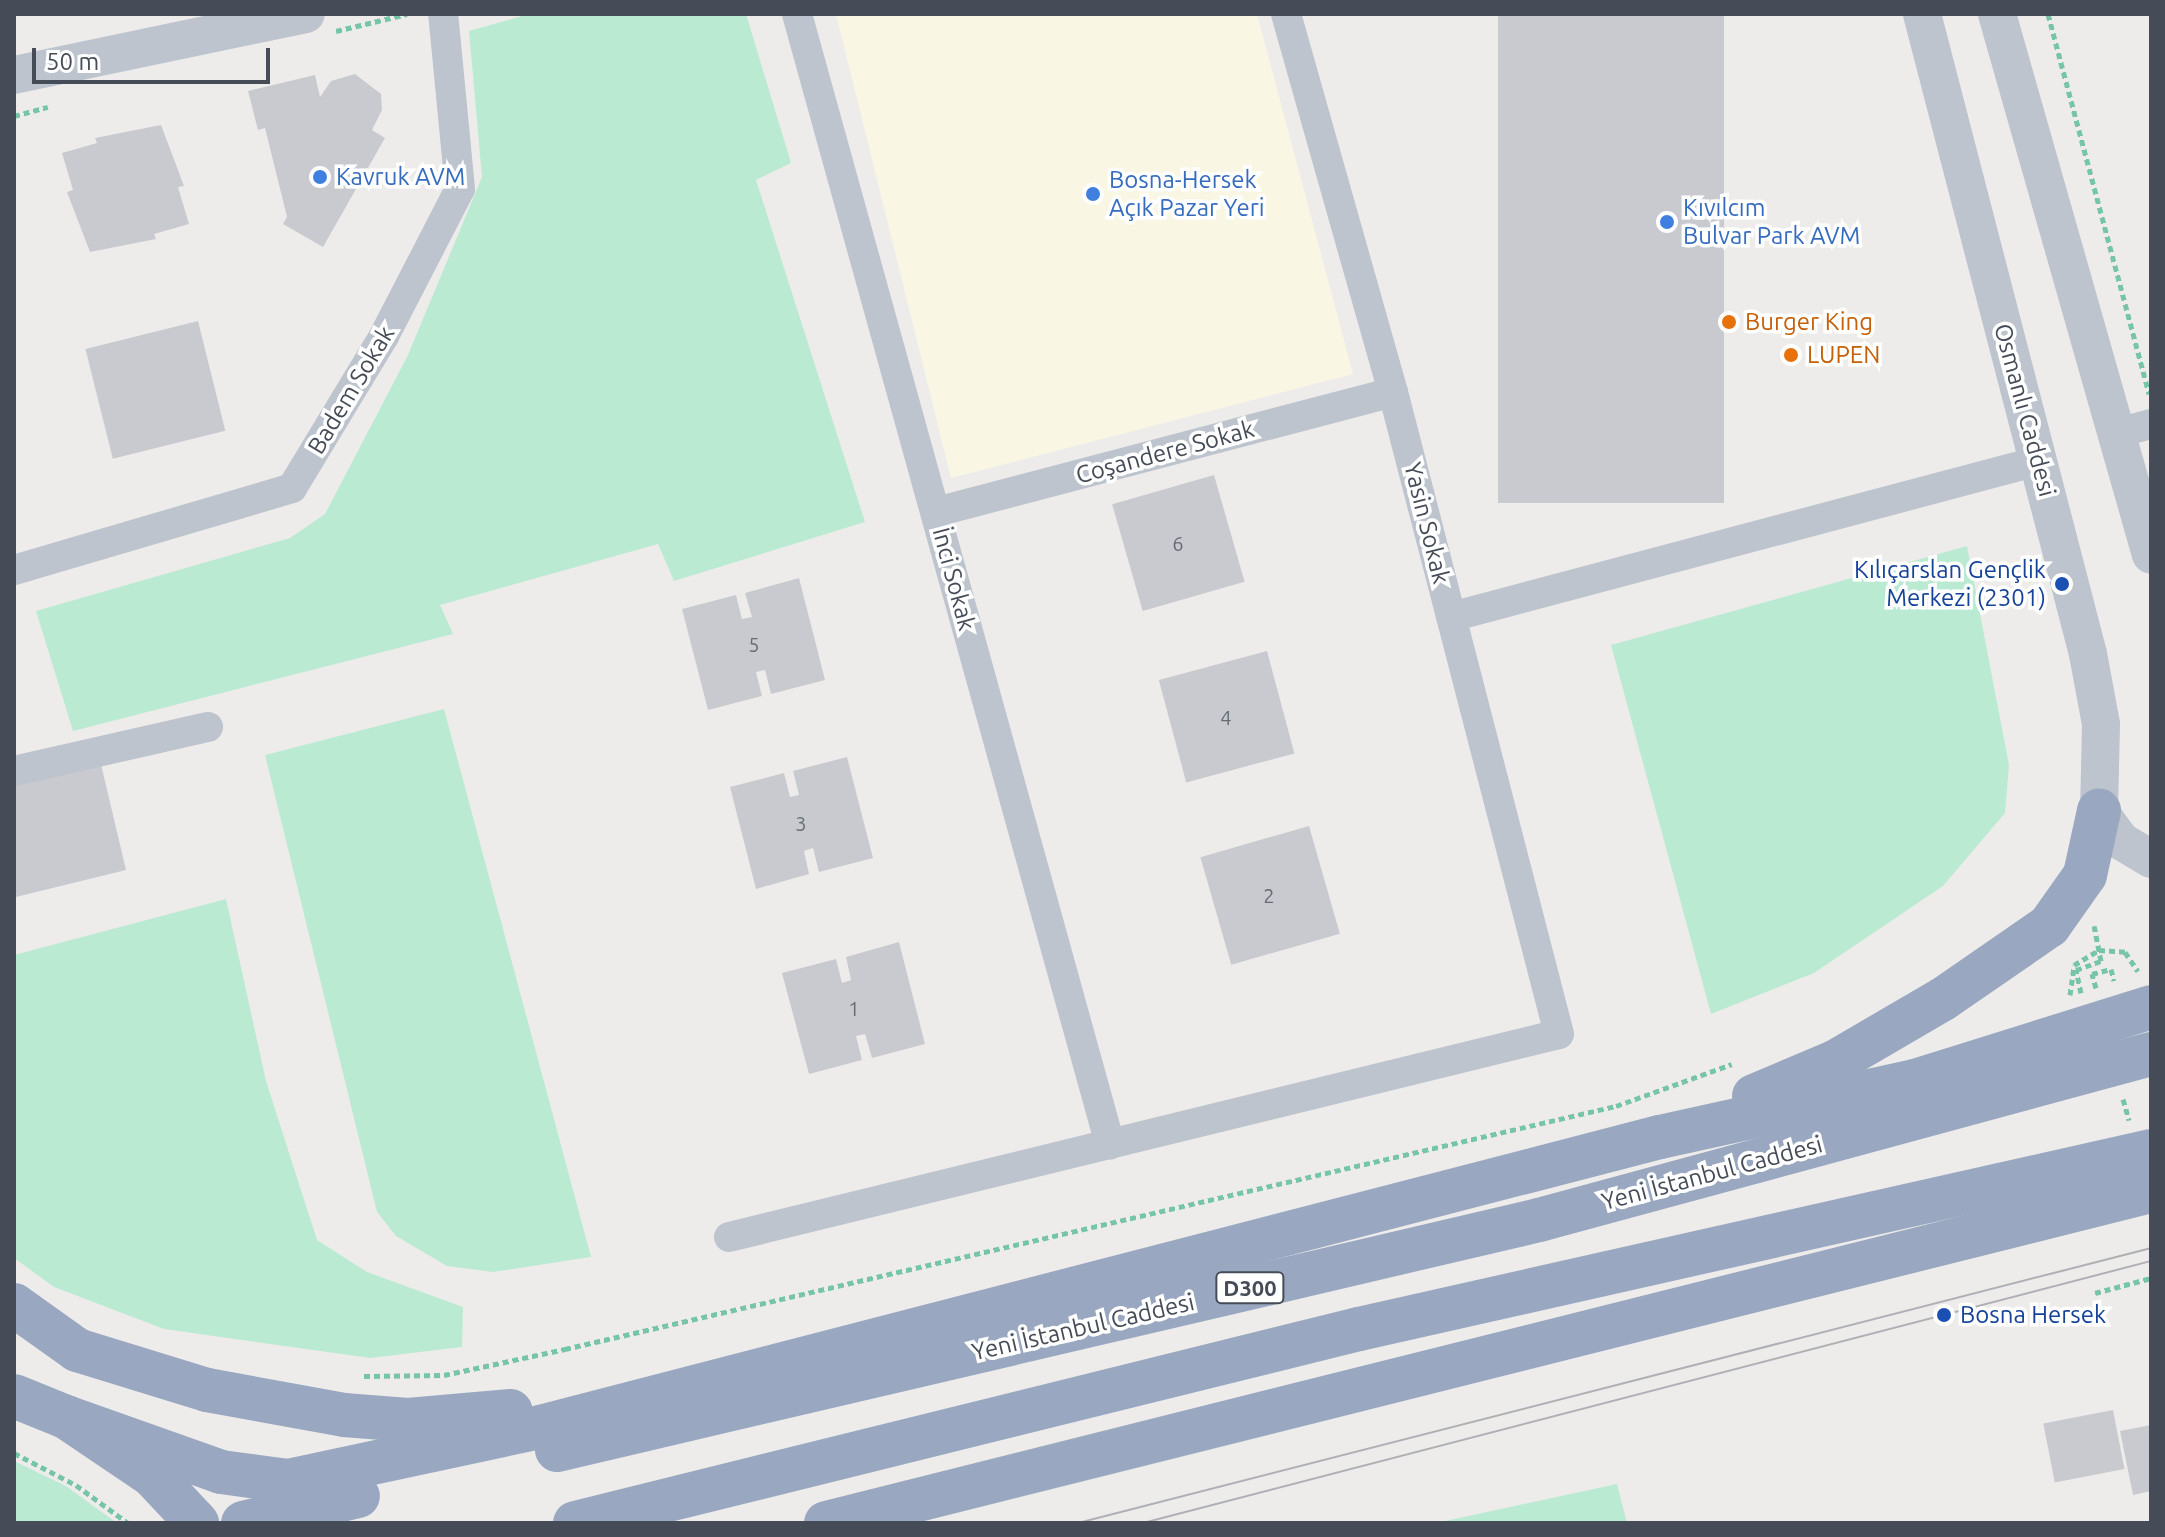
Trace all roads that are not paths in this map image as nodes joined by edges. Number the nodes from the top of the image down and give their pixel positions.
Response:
1 (306, 14) edge
2 (443, 14) edge
3 (797, 14) edge
4 (1286, 14) edge
5 (1922, 14) edge
6 (1997, 14) edge
7 (51, 67) junction
8 (14, 75) edge
9 (14, 86) edge
10 (1393, 392) junction
11 (2136, 428) edge
12 (2038, 461) junction
13 (936, 512) junction
14 (2151, 555) edge
15 (14, 570) edge
16 (1451, 617) junction
17 (208, 727) dead end
18 (14, 771) edge
19 (2099, 811) junction
20 (2151, 859) edge
21 (2147, 994) edge
22 (2151, 1054) edge
23 (1660, 1137) junction
24 (1110, 1144) junction
25 (2151, 1151) edge
26 (2151, 1191) edge
27 (729, 1237) dead end
28 (14, 1305) edge
29 (648, 1394) junction
30 (14, 1396) edge
31 (66, 1417) junction
32 (197, 1523) edge
33 (243, 1523) edge
34 (575, 1523) edge
35 (826, 1523) edge

1 - 7 street
2 - 15 street, Badem Sokak
3 - 13 street, İnci Sokak
4 - 10 street, Yasin Sokak
5 - 12 street, Osmanlı Caddesi
6 - 11 street
7 - 8 street
7 - 9 street
10 - 13 street, Coşandere Sokak
10 - 16 street, Yasin Sokak
11 - 14 street
12 - 16 street
12 - 19 street, Osmanlı Caddesi
13 - 24 street, İnci Sokak
16 - 24 street, Yasin Sokak
17 - 18 street
19 - 20 street
19 - 23 highway
21 - 23 highway
22 - 33 highway, Yeni İstanbul Caddesi / D300
23 - 29 highway
24 - 27 street
25 - 34 highway
26 - 35 highway
28 - 29 highway
29 - 31 highway
30 - 31 highway
31 - 32 highway

